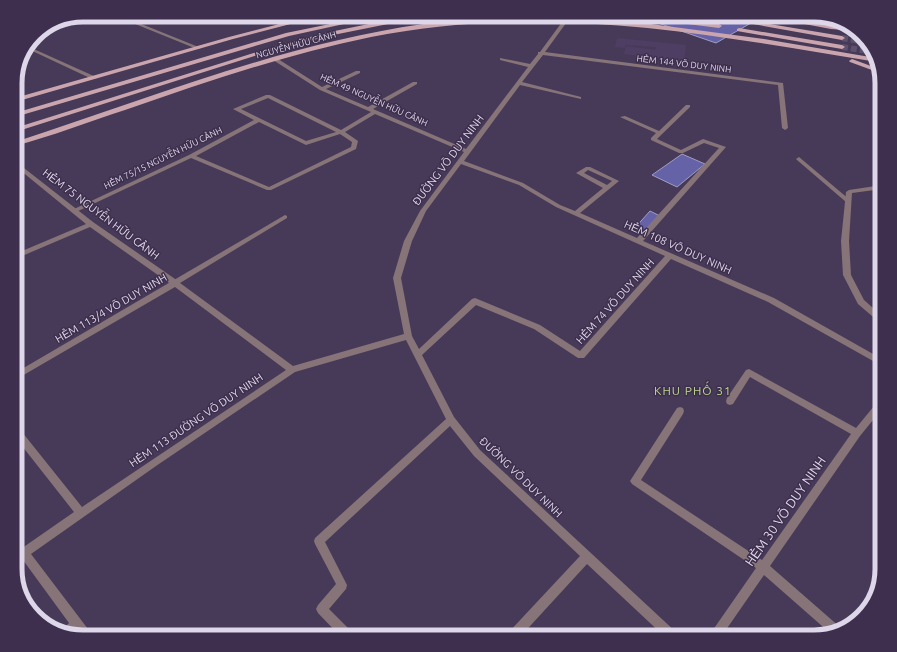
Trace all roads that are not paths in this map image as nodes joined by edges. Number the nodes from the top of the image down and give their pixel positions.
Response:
1 (133, 22) edge
2 (277, 22) edge
3 (295, 22) edge
4 (347, 22) edge
5 (388, 22) edge
6 (477, 22) edge
7 (566, 22) edge
8 (620, 22) edge
9 (690, 22) edge
10 (747, 22) edge
11 (803, 22) edge
12 (283, 25) junction
13 (723, 27) dead end
14 (730, 28) dead end
15 (841, 28) tunnel mouth
16 (842, 38) tunnel mouth
17 (842, 47) tunnel mouth
18 (199, 48) junction
19 (32, 49) edge
20 (824, 51) junction
21 (540, 53) junction
22 (217, 54) junction
23 (275, 58) junction
24 (870, 59) edge
25 (502, 60) dead end
26 (224, 64) junction
27 (531, 66) junction
28 (874, 69) edge
29 (234, 72) junction
30 (358, 72) dead end
31 (94, 78) junction
32 (520, 82) junction
33 (415, 83) dead end
34 (322, 88) junction
35 (22, 98) edge
36 (579, 98) dead end
37 (688, 106) dead end
38 (368, 109) junction
39 (375, 112) junction
40 (22, 113) edge
41 (623, 118) dead end
42 (259, 120) junction
43 (22, 128) edge
44 (785, 128) dead end
45 (341, 132) junction
46 (660, 133) junction
47 (22, 142) edge
48 (468, 152) junction
49 (191, 156) junction
50 (799, 159) dead end
51 (460, 162) junction
52 (22, 168) edge
53 (608, 188) junction
54 (875, 188) edge
55 (848, 201) junction
56 (74, 211) junction
57 (575, 214) junction
58 (285, 217) dead end
59 (91, 224) junction
60 (639, 241) junction
61 (22, 254) edge
62 (670, 256) junction
63 (175, 282) junction
64 (875, 314) edge
65 (408, 336) junction
66 (418, 354) junction
67 (875, 359) edge
68 (292, 370) junction
69 (22, 374) edge
70 (730, 401) dead end
71 (680, 411) dead end
72 (875, 411) edge
73 (451, 420) junction
74 (857, 433) junction
75 (22, 439) edge
76 (81, 513) junction
77 (22, 554) edge
78 (587, 556) junction
79 (22, 560) edge
80 (763, 567) junction
81 (77, 624) junction
82 (832, 628) edge
83 (71, 629) edge
84 (82, 630) edge
85 (342, 630) edge
86 (518, 630) edge
87 (666, 630) edge
88 (719, 630) edge

1 - 18 street
2 - 12 street
3 - 12 main road
4 - 22 main road
5 - 26 main road
6 - 23 main road, NGUYỄN HỮU CẢNH
7 - 21 street, ĐƯỜNG VÕ DUY NINH
8 - 20 main road, NGUYỄN HỮU CẢNH
9 - 13 main road
10 - 16 main road
11 - 15 main road
12 - 18 main road
14 - 17 main road
18 - 22 main road
18 - 31 main road
19 - 31 street
20 - 24 main road, NGUYỄN HỮU CẢNH
20 - 28 main road
21 - 27 street, ĐƯỜNG VÕ DUY NINH
21 - 44 street, HẺM 144 VÕ DUY NINH
22 - 40 main road
23 - 29 main road, NGUYỄN HỮU CẢNH
23 - 34 street, HẺM 49 NGUYỄN HỮU CẢNH
25 - 27 street
26 - 29 main road
26 - 43 main road
27 - 32 street, ĐƯỜNG VÕ DUY NINH
29 - 47 main road, NGUYỄN HỮU CẢNH
30 - 34 street
31 - 35 main road
32 - 36 street
32 - 48 street, ĐƯỜNG VÕ DUY NINH
33 - 38 street
34 - 38 street, HẺM 49 NGUYỄN HỮU CẢNH
37 - 46 street
38 - 39 street, HẺM 49 NGUYỄN HỮU CẢNH
39 - 45 street
39 - 48 street, HẺM 49 NGUYỄN HỮU CẢNH
41 - 46 street
42 - 45 street
42 - 45 street
42 - 49 street, HẺM 75/15 NGUYỄN HỮU CẢNH
45 - 49 street
46 - 60 street
48 - 51 street, ĐƯỜNG VÕ DUY NINH
49 - 56 street, HẺM 75/15 NGUYỄN HỮU CẢNH
50 - 55 street
51 - 57 street, HẺM 108 VÕ DUY NINH
51 - 65 street, ĐƯỜNG VÕ DUY NINH
52 - 56 street, HẺM 75 NGUYỄN HỮU CẢNH
53 - 53 street
53 - 57 street
54 - 55 street
55 - 64 street
56 - 59 street, HẺM 75 NGUYỄN HỮU CẢNH
57 - 60 street, HẺM 108 VÕ DUY NINH
58 - 63 street
59 - 61 street
59 - 63 street, HẺM 75 NGUYỄN HỮU CẢNH
60 - 62 street, HẺM 108 VÕ DUY NINH
62 - 66 street, HẺM 74 VÕ DUY NINH
62 - 67 street, HẺM 108 VÕ DUY NINH
63 - 68 street, HẺM 113/4 VÕ DUY NINH
63 - 69 street, HẺM 113/4 VÕ DUY NINH
65 - 66 street, ĐƯỜNG VÕ DUY NINH
65 - 68 street, HẺM 113 ĐƯỜNG VÕ DUY NINH
66 - 73 street, ĐƯỜNG VÕ DUY NINH
68 - 76 street, HẺM 113 ĐƯỜNG VÕ DUY NINH
70 - 74 street
71 - 80 street
72 - 74 street, HẺM 30 VÕ DUY NINH
73 - 78 street, ĐƯỜNG VÕ DUY NINH
73 - 85 street
74 - 80 street, HẺM 30 VÕ DUY NINH
75 - 76 street
76 - 77 street, HẺM 113 ĐƯỜNG VÕ DUY NINH
78 - 86 street
78 - 87 street, ĐƯỜNG VÕ DUY NINH
79 - 81 street
80 - 82 street
80 - 88 street, HẺM 30 VÕ DUY NINH
81 - 83 street
81 - 84 street

